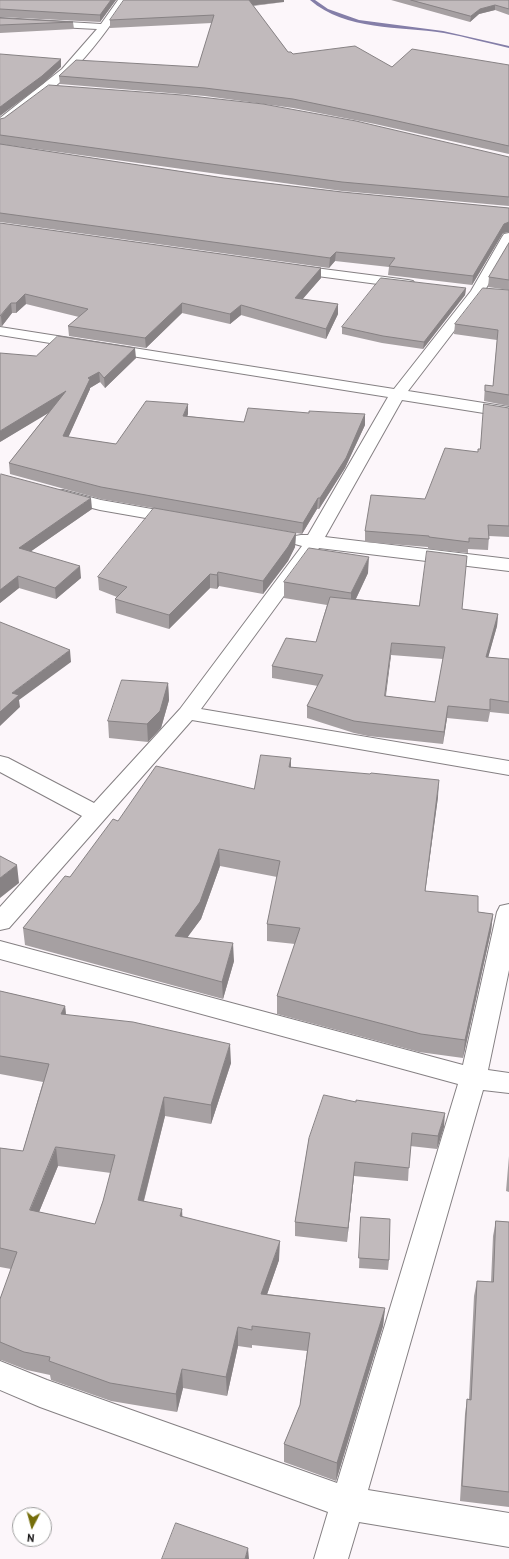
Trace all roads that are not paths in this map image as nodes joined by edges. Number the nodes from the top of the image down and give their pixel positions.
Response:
1 (123, 0) edge
2 (0, 21) edge
3 (104, 27) junction
4 (58, 62) edge
5 (73, 64) junction
6 (46, 88) junction
7 (61, 89) edge
8 (0, 124) edge
9 (509, 237) edge
10 (277, 267) edge
11 (423, 286) edge
12 (462, 290) edge
13 (483, 293) junction
14 (0, 331) edge
15 (397, 395) junction
16 (509, 412) edge
17 (46, 490) edge
18 (199, 522) edge
19 (283, 537) edge
20 (313, 543) junction
21 (509, 565) edge
22 (187, 713) junction
23 (0, 763) edge
24 (509, 768) edge
25 (98, 814) junction
26 (509, 912) edge
27 (0, 922) edge
28 (0, 950) edge
29 (473, 1078) junction
30 (509, 1083) edge
31 (0, 1375) edge
32 (347, 1503) junction
33 (509, 1530) edge
34 (332, 1559) edge

1 - 3 street
2 - 3 street
3 - 5 street
4 - 5 street
5 - 6 street
6 - 7 street
6 - 8 street
9 - 13 street
10 - 11 street
12 - 13 street
13 - 15 street
14 - 15 street
15 - 16 street
15 - 20 street
17 - 18 street
19 - 20 street
20 - 21 street
20 - 22 street
22 - 24 street
22 - 25 street
23 - 25 street
25 - 27 street
26 - 29 street
28 - 29 street
29 - 30 street
29 - 32 street
31 - 32 street
32 - 33 street
32 - 34 street

